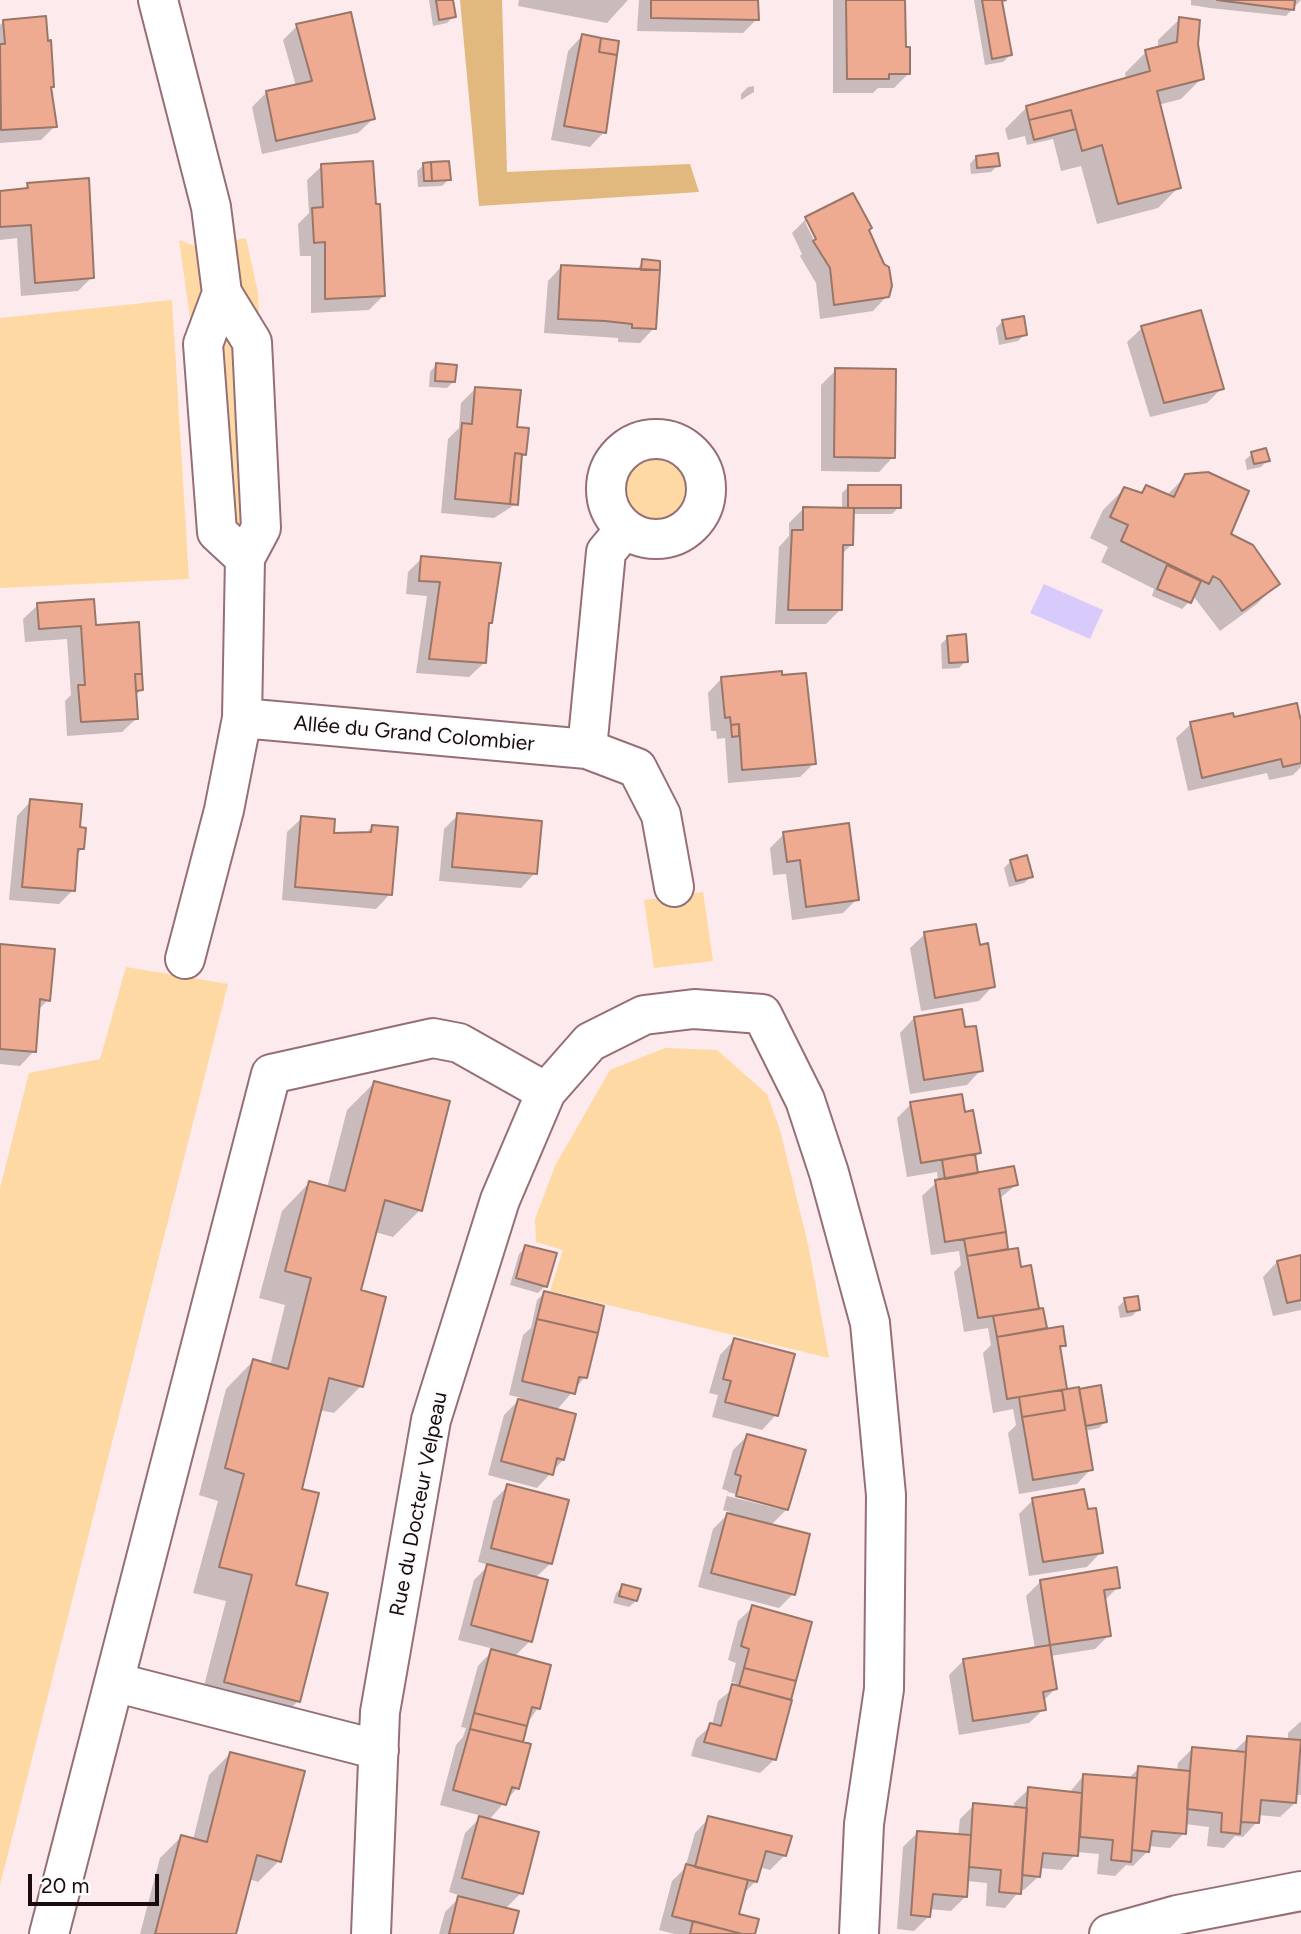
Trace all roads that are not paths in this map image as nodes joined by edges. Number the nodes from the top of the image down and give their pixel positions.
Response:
1 (158, 0) edge
2 (625, 529) dead end
3 (242, 718) junction
4 (587, 749) junction
5 (674, 887) dead end
6 (185, 959) dead end
7 (546, 1092) junction
8 (114, 1682) junction
9 (379, 1750) junction
10 (1301, 1891) edge
11 (50, 1934) edge
12 (371, 1934) edge
13 (859, 1934) edge
14 (1109, 1934) edge

1 - 3 street
2 - 4 street
3 - 4 street, Allée du Grand Colombier
3 - 6 street
4 - 5 street, Allée du Grand Colombier
7 - 8 street
7 - 9 street, Rue du Docteur Velpeau
7 - 13 street, Rue du Docteur Velpeau
8 - 9 street
8 - 11 street
9 - 12 street, Rue du Docteur Velpeau
10 - 14 street

